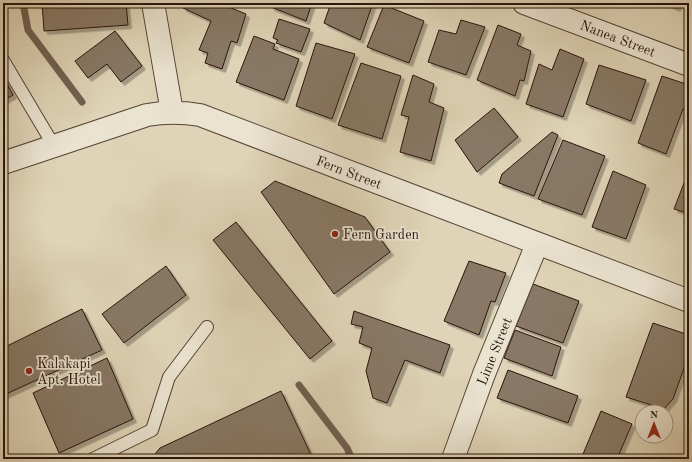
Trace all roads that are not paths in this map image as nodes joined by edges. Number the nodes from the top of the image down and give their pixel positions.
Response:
1 (153, 3) edge
2 (524, 3) edge
3 (3, 60) edge
4 (689, 65) edge
5 (172, 112) junction
6 (54, 146) junction
7 (3, 163) edge
8 (537, 244) junction
9 (689, 301) edge
10 (207, 327) dead end
11 (93, 459) edge
12 (453, 459) edge

1 - 5 street
2 - 4 street, Nanea Street
3 - 6 lane
5 - 6 street, Fern Street
5 - 8 street, Fern Street
6 - 7 street, Fern Street
8 - 9 street, Fern Street
8 - 12 street, Lime Street
10 - 11 lane

